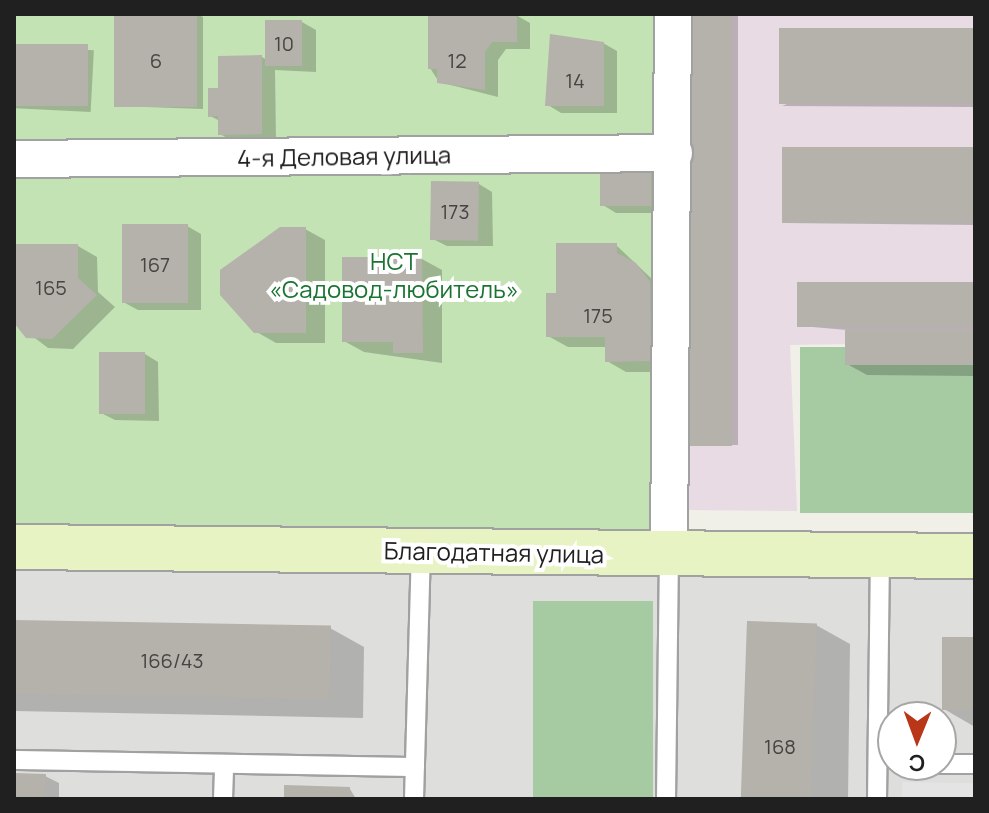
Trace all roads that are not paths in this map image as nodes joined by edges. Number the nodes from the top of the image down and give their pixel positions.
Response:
1 (673, 14) edge
2 (674, 153) junction
3 (14, 159) edge
4 (14, 547) edge
5 (421, 552) junction
6 (669, 554) junction
7 (880, 556) junction
8 (975, 556) edge
9 (884, 701) edge
10 (14, 760) edge
11 (224, 764) junction
12 (415, 767) junction
13 (223, 799) edge
14 (414, 799) edge
15 (666, 799) edge

1 - 2 street
2 - 3 street, 4-я Деловая улица
2 - 6 street
4 - 5 street, Благодатная улица
5 - 6 street, Благодатная улица
5 - 12 lane
6 - 7 street, Благодатная улица
6 - 15 lane
7 - 8 street, Благодатная улица
7 - 9 lane
10 - 11 lane
11 - 12 lane
11 - 13 lane
12 - 14 lane

